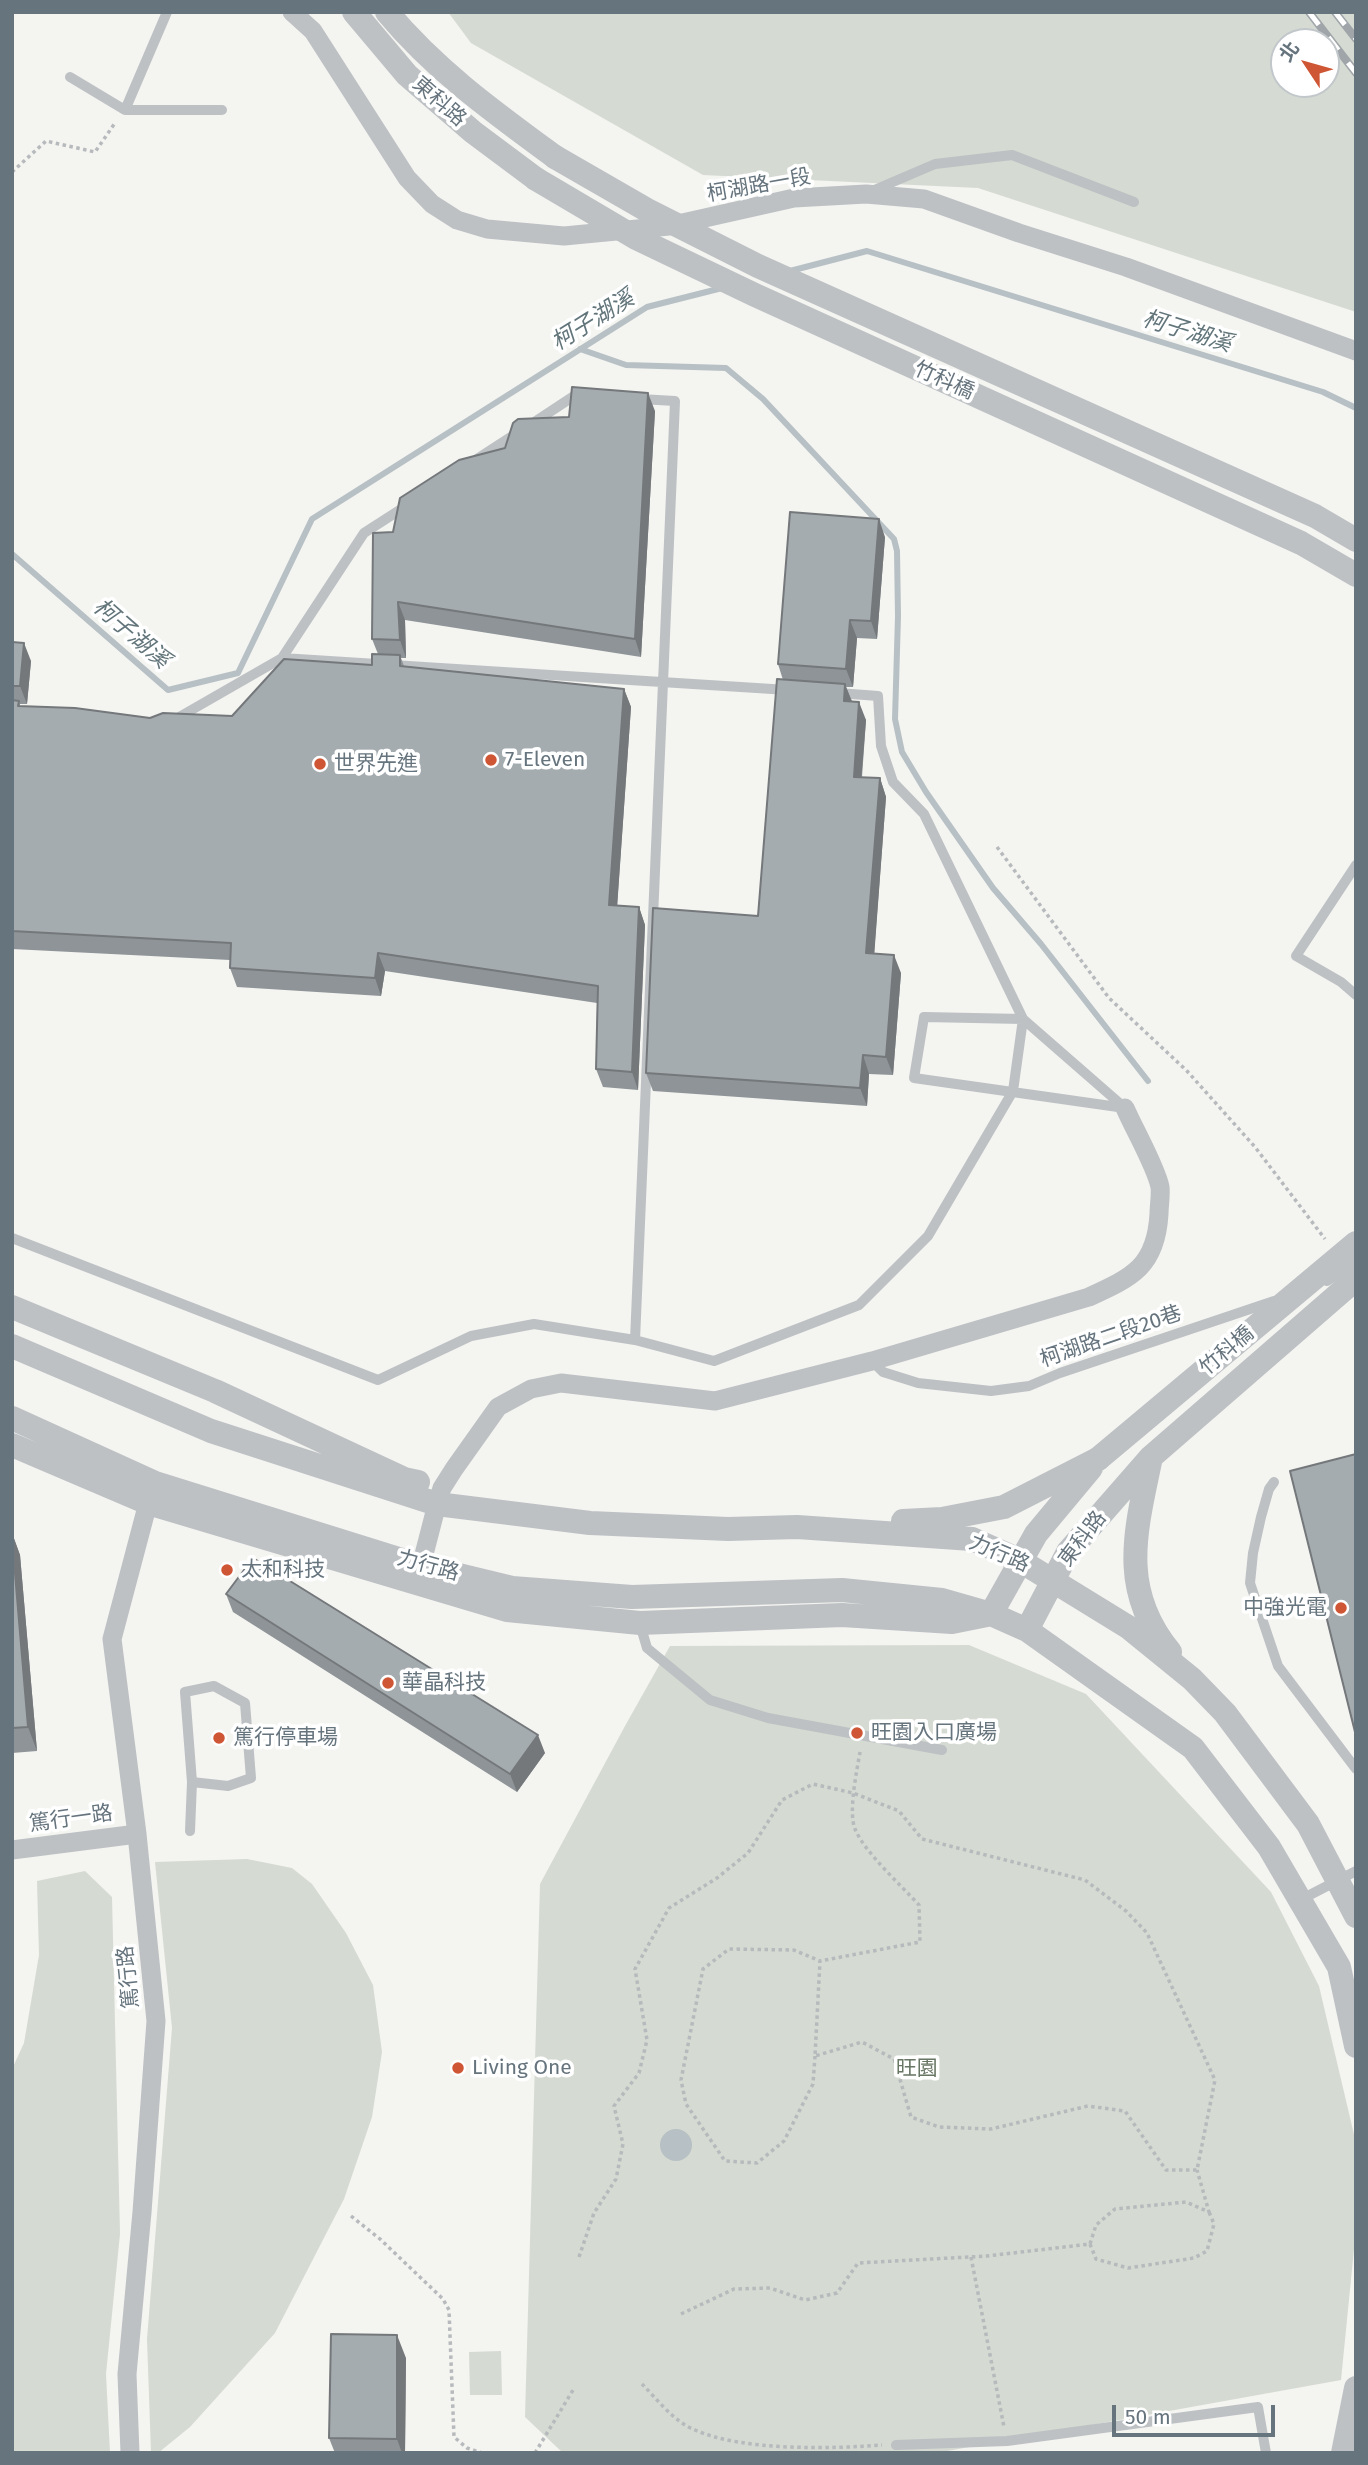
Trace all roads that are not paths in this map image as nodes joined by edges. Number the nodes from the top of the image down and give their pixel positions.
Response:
1 (167, 12) edge
2 (292, 12) edge
3 (354, 12) edge
4 (387, 12) edge
5 (70, 77) dead end
6 (125, 110) junction
7 (222, 110) dead end
8 (555, 157) joint
9 (536, 179) joint
10 (866, 194) junction
11 (1134, 202) dead end
12 (1356, 351) edge
13 (600, 397) edge
14 (625, 398) edge
15 (470, 464) edge
16 (411, 502) edge
17 (1356, 540) edge
18 (1356, 575) edge
19 (282, 658) junction
20 (663, 682) junction
21 (797, 691) edge
22 (824, 692) edge
23 (169, 722) edge
24 (1356, 865) edge
25 (1356, 995) edge
26 (1023, 1019) junction
27 (1013, 1091) junction
28 (1125, 1108) junction
29 (12, 1238) edge
30 (1354, 1263) edge
31 (12, 1307) edge
32 (635, 1340) junction
33 (12, 1346) edge
34 (872, 1361) junction
35 (12, 1418) edge
36 (12, 1444) edge
37 (1151, 1457) junction
38 (1098, 1459) junction
39 (1274, 1482) dead end
40 (439, 1496) junction
41 (148, 1503) junction
42 (797, 1527) junction
43 (1019, 1560) junction
44 (421, 1576) junction
45 (1054, 1580) junction
46 (991, 1614) junction
47 (640, 1623) junction
48 (1027, 1630) junction
49 (1192, 1679) junction
50 (942, 1750) dead end
51 (1356, 1769) edge
52 (192, 1782) junction
53 (190, 1831) dead end
54 (137, 1833) junction
55 (12, 1850) edge
56 (1346, 1876) edge
57 (1300, 1900) junction
58 (1356, 1916) edge
59 (1347, 1964) edge
60 (1356, 2046) edge
61 (1356, 2388) edge
62 (896, 2445) road end
63 (130, 2453) edge
64 (1266, 2453) edge
65 (1343, 2453) edge

1 - 6 lane
2 - 10 street, 柯湖路一段
3 - 9 street, 東科路
4 - 8 street, 東科路
5 - 6 lane
6 - 7 lane
8 - 17 street, 竹科橋, bridge
9 - 18 street, 竹科橋, bridge
10 - 11 lane
10 - 12 street, 柯湖路一段
13 - 15 lane
14 - 20 lane
16 - 19 lane
19 - 20 lane
19 - 23 lane
20 - 21 lane
20 - 32 lane
22 - 26 lane
24 - 25 lane
26 - 27 lane
26 - 27 lane
26 - 28 lane
27 - 28 lane
27 - 32 lane
28 - 34 street
29 - 32 lane
30 - 34 lane, 柯湖路二段20巷
30 - 37 street, 竹科橋
30 - 38 street, 竹科橋, bridge
31 - 40 street, 力行路
33 - 40 street, 力行路
34 - 40 street
35 - 44 street, 力行路
36 - 41 street, 力行路
37 - 45 street, 東科路
37 - 49 street
38 - 42 street
38 - 43 street, 東科路
39 - 51 lane
40 - 42 street, 力行路
40 - 44 street
41 - 44 street, 力行路
41 - 54 street, 篤行路
42 - 43 street, 力行路
43 - 45 street, 力行路
43 - 46 street, 東科路
44 - 46 street, 力行路
44 - 47 street, 力行路
45 - 48 street, 東科路
45 - 49 street, 力行路
46 - 47 street, 力行路
46 - 48 street, 力行路
47 - 50 lane
48 - 57 street, 力行路
49 - 56 street, 力行路
52 - 52 lane
52 - 53 lane
54 - 55 street, 篤行一路
54 - 63 street, 篤行路
56 - 57 lane
56 - 58 street, 力行路
57 - 59 street, 力行路
59 - 60 street, 力行路
61 - 65 street
62 - 64 lane

